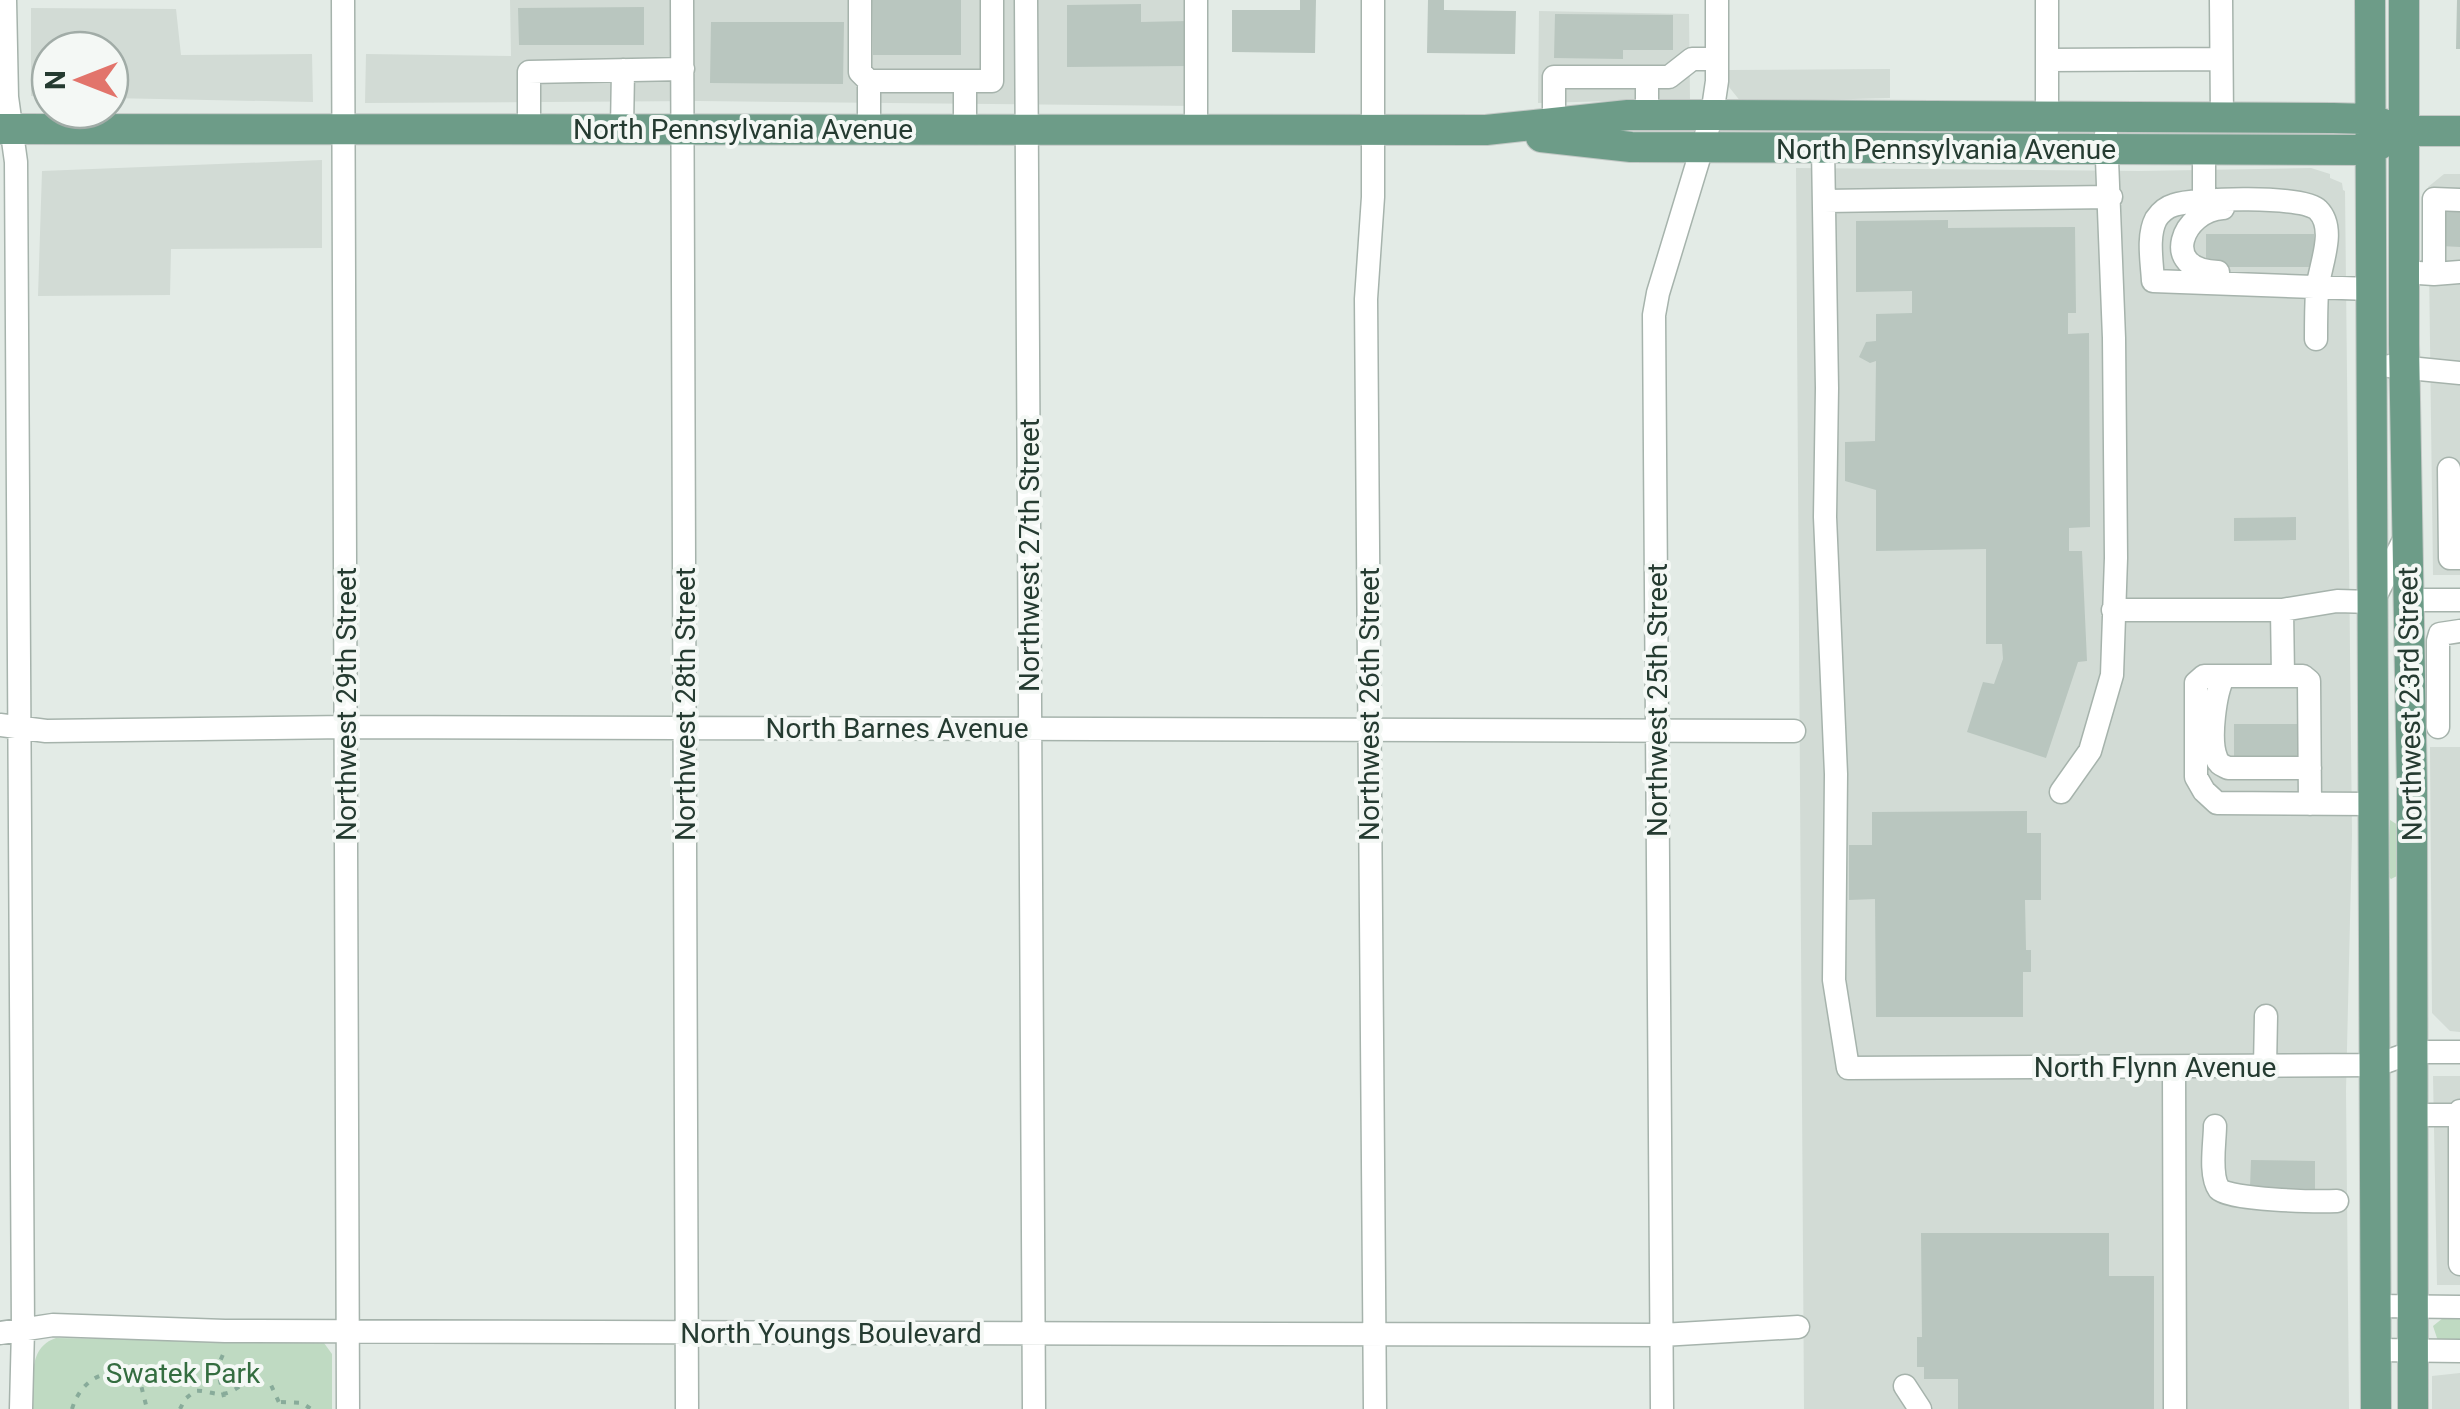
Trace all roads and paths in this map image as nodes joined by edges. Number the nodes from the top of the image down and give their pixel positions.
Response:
1 (5, 0) edge
2 (343, 0) edge
3 (682, 0) edge
4 (860, 0) edge
5 (992, 0) edge
6 (1026, 0) edge
7 (1196, 0) edge
8 (1373, 0) edge
9 (1717, 0) edge
10 (2047, 0) edge
11 (2220, 0) edge
12 (2370, 0) edge
13 (2404, 0) edge
14 (1718, 59) junction
15 (2221, 59) junction
16 (2047, 60) junction
17 (683, 69) junction
18 (623, 70) junction
19 (1647, 77) junction
20 (965, 81) junction
21 (869, 82) junction
22 (1647, 115) junction
23 (1712, 115) junction
24 (1851, 116) junction
25 (1960, 116) junction
26 (2047, 117) junction
27 (2104, 118) junction
28 (2222, 118) junction
29 (2370, 119) junction
30 (1554, 123) junction
31 (343, 129) junction
32 (530, 129) junction
33 (622, 129) junction
34 (683, 129) junction
35 (6, 130) edge
36 (868, 130) junction
37 (965, 130) junction
38 (1026, 130) junction
39 (1196, 130) junction
40 (1374, 130) junction
41 (1486, 130) junction
42 (2402, 131) junction
43 (2460, 131) edge
44 (1701, 148) junction
45 (1837, 148) junction
46 (1960, 150) junction
47 (2048, 150) junction
48 (2204, 150) junction
49 (2370, 150) junction
50 (2109, 151) junction
51 (2111, 196) junction
52 (2460, 200) edge
53 (1824, 201) junction
54 (2208, 205) junction
55 (2460, 272) edge
56 (2419, 273) junction
57 (2113, 281) junction
58 (2152, 281) junction
59 (2318, 284) junction
60 (2370, 289) junction
61 (2316, 339) dead end
62 (2371, 365) junction
63 (2404, 367) junction
64 (2460, 373) edge
65 (8, 453) edge
66 (2454, 469) edge
67 (2406, 470) junction
68 (9, 500) edge
69 (2407, 533) junction
70 (2460, 558) edge
71 (2408, 600) junction
72 (2460, 600) edge
73 (2372, 602) junction
74 (2113, 610) junction
75 (2282, 610) junction
76 (2460, 631) edge
77 (2408, 642) junction
78 (2224, 676) junction
79 (2284, 676) junction
80 (346, 726) junction
81 (10, 727) edge
82 (685, 728) junction
83 (2436, 728) edge
84 (1030, 729) junction
85 (1370, 730) junction
86 (1658, 731) junction
87 (1794, 731) dead end
88 (2310, 768) junction
89 (2412, 790) junction
90 (2060, 792) dead end
91 (2374, 797) junction
92 (2310, 804) junction
93 (2375, 904) junction
94 (2412, 904) junction
95 (2266, 1016) dead end
96 (2413, 1052) junction
97 (2460, 1052) edge
98 (2377, 1066) junction
99 (2265, 1067) junction
100 (2174, 1068) junction
101 (2459, 1113) edge
102 (2413, 1115) junction
103 (2215, 1126) dead end
104 (2336, 1201) dead end
105 (2436, 1209) edge
106 (2460, 1264) edge
107 (2376, 1306) junction
108 (2412, 1306) junction
109 (2460, 1306) edge
110 (1798, 1327) dead end
111 (12, 1331) edge
112 (225, 1331) junction
113 (348, 1331) junction
114 (687, 1332) junction
115 (1034, 1333) junction
116 (1374, 1334) junction
117 (1662, 1335) junction
118 (2376, 1350) junction
119 (2412, 1351) junction
120 (2460, 1351) edge
121 (1905, 1386) dead end
122 (224, 1396) junction
123 (282, 1406) edge
124 (21, 1409) edge
125 (72, 1409) edge
126 (147, 1409) edge
127 (180, 1409) edge
128 (311, 1409) edge
129 (348, 1409) edge
130 (687, 1409) edge
131 (1034, 1409) edge
132 (1375, 1409) edge
133 (1662, 1409) edge
134 (1920, 1409) edge
135 (2175, 1409) edge
136 (2376, 1409) edge
137 (2412, 1409) edge

1 - 35 street
2 - 31 street, Northwest 29th Street
3 - 17 street, Northwest 28th Street
4 - 21 street
5 - 20 street
6 - 38 street, Northwest 27th Street
7 - 39 street
8 - 40 street, Northwest 26th Street
9 - 14 street, Northwest 25th Street
10 - 16 street
11 - 15 street
12 - 29 main road, Northwest 23rd Street
13 - 42 main road, Northwest 23rd Street
14 - 19 street
14 - 23 street, Northwest 25th Street
15 - 16 street
15 - 28 street
16 - 26 street
17 - 18 street
17 - 34 street, Northwest 28th Street
18 - 32 street
18 - 33 street
19 - 22 street
19 - 30 street
20 - 21 street
20 - 37 street
21 - 36 street
22 - 23 main road, North Pennsylvania Avenue
22 - 30 main road, North Pennsylvania Avenue
23 - 24 main road, North Pennsylvania Avenue
23 - 44 street, Northwest 25th Street
24 - 25 main road, North Pennsylvania Avenue
24 - 45 main road
25 - 26 main road, North Pennsylvania Avenue
25 - 46 main road
26 - 27 main road, North Pennsylvania Avenue
26 - 47 street
27 - 28 main road, North Pennsylvania Avenue
27 - 50 street
28 - 29 main road, North Pennsylvania Avenue
29 - 42 main road, North Pennsylvania Avenue
29 - 49 main road, Northwest 23rd Street
30 - 41 main road, North Pennsylvania Avenue
31 - 32 main road, North Pennsylvania Avenue
31 - 35 main road, North Pennsylvania Avenue
31 - 80 street, Northwest 29th Street
32 - 33 main road, North Pennsylvania Avenue
33 - 34 main road, North Pennsylvania Avenue
34 - 36 main road, North Pennsylvania Avenue
34 - 82 street, Northwest 28th Street
35 - 65 street
36 - 37 main road, North Pennsylvania Avenue
37 - 38 main road, North Pennsylvania Avenue
38 - 39 main road, North Pennsylvania Avenue
38 - 84 street, Northwest 27th Street
39 - 40 main road, North Pennsylvania Avenue
40 - 41 main road, North Pennsylvania Avenue
40 - 85 street, Northwest 26th Street
41 - 44 main road, North Pennsylvania Avenue
42 - 43 main road, North Pennsylvania Avenue
42 - 49 main road
42 - 56 main road, Northwest 23rd Street
44 - 45 main road, North Pennsylvania Avenue
44 - 86 street, Northwest 25th Street
45 - 46 main road, North Pennsylvania Avenue
45 - 53 street
46 - 47 main road, North Pennsylvania Avenue
47 - 50 main road, North Pennsylvania Avenue
48 - 49 main road, North Pennsylvania Avenue
48 - 50 main road, North Pennsylvania Avenue
48 - 54 street
49 - 60 main road, Northwest 23rd Street
50 - 51 street
51 - 53 street
51 - 57 street
52 - 56 street
53 - 100 street, North Flynn Avenue
54 - 58 street
54 - 59 street
54 - 59 street
55 - 56 street
56 - 63 main road, Northwest 23rd Street
57 - 58 street
57 - 74 street
58 - 59 street
59 - 60 street
59 - 61 street
60 - 62 main road, Northwest 23rd Street
62 - 63 street
62 - 73 main road, Northwest 23rd Street
63 - 64 street
63 - 67 main road, Northwest 23rd Street
65 - 68 street
66 - 67 street
66 - 70 street
67 - 69 main road, Northwest 23rd Street
68 - 81 street
69 - 71 main road, Northwest 23rd Street
69 - 73 street
71 - 72 street
71 - 77 main road, Northwest 23rd Street
73 - 75 street
73 - 77 street
73 - 91 main road, Northwest 23rd Street
74 - 75 street
74 - 90 street
75 - 79 street
76 - 83 street
77 - 83 main road, Northwest 23rd Street
78 - 79 street
78 - 88 street
78 - 92 street
79 - 88 street
80 - 81 street, North Barnes Avenue
80 - 82 street, North Barnes Avenue
80 - 113 street, Northwest 29th Street
81 - 111 street
82 - 84 street, North Barnes Avenue
82 - 114 street, Northwest 28th Street
83 - 89 main road, Northwest 23rd Street
84 - 85 street, North Barnes Avenue
84 - 115 street, Northwest 27th Street
85 - 86 street, North Barnes Avenue
85 - 116 street, Northwest 26th Street
86 - 87 street, North Barnes Avenue
86 - 117 street, Northwest 25th Street
88 - 92 street
89 - 91 main road
89 - 94 main road, Northwest 23rd Street
91 - 92 street
91 - 93 main road, Northwest 23rd Street
93 - 94 main road
93 - 98 main road, Northwest 23rd Street
94 - 96 main road, Northwest 23rd Street
95 - 99 street
96 - 97 street, North Flynn Avenue
96 - 98 street, North Flynn Avenue
96 - 102 main road, Northwest 23rd Street
98 - 99 street, North Flynn Avenue
98 - 107 main road, Northwest 23rd Street
99 - 100 street, North Flynn Avenue
100 - 135 street
101 - 102 street
101 - 105 street
102 - 105 main road, Northwest 23rd Street
103 - 104 street
105 - 106 street
105 - 108 main road, Northwest 23rd Street
107 - 108 street
107 - 118 main road, Northwest 23rd Street
108 - 109 street
108 - 119 main road, Northwest 23rd Street
110 - 117 street, North Youngs Boulevard
111 - 112 street, North Youngs Boulevard
111 - 124 street
112 - 113 street, North Youngs Boulevard
112 - 122 path
113 - 114 street, North Youngs Boulevard
113 - 129 street, Northwest 29th Street
114 - 115 street, North Youngs Boulevard
114 - 130 street, Northwest 28th Street
115 - 116 street, North Youngs Boulevard
115 - 131 street, Northwest 27th Street
116 - 117 street, North Youngs Boulevard
116 - 132 street, Northwest 26th Street
117 - 133 street, Northwest 25th Street
118 - 119 street
118 - 136 main road, Northwest 23rd Street
119 - 120 street
119 - 137 main road, Northwest 23rd Street
121 - 134 street
122 - 123 path
122 - 127 path
123 - 128 path
125 - 126 path

